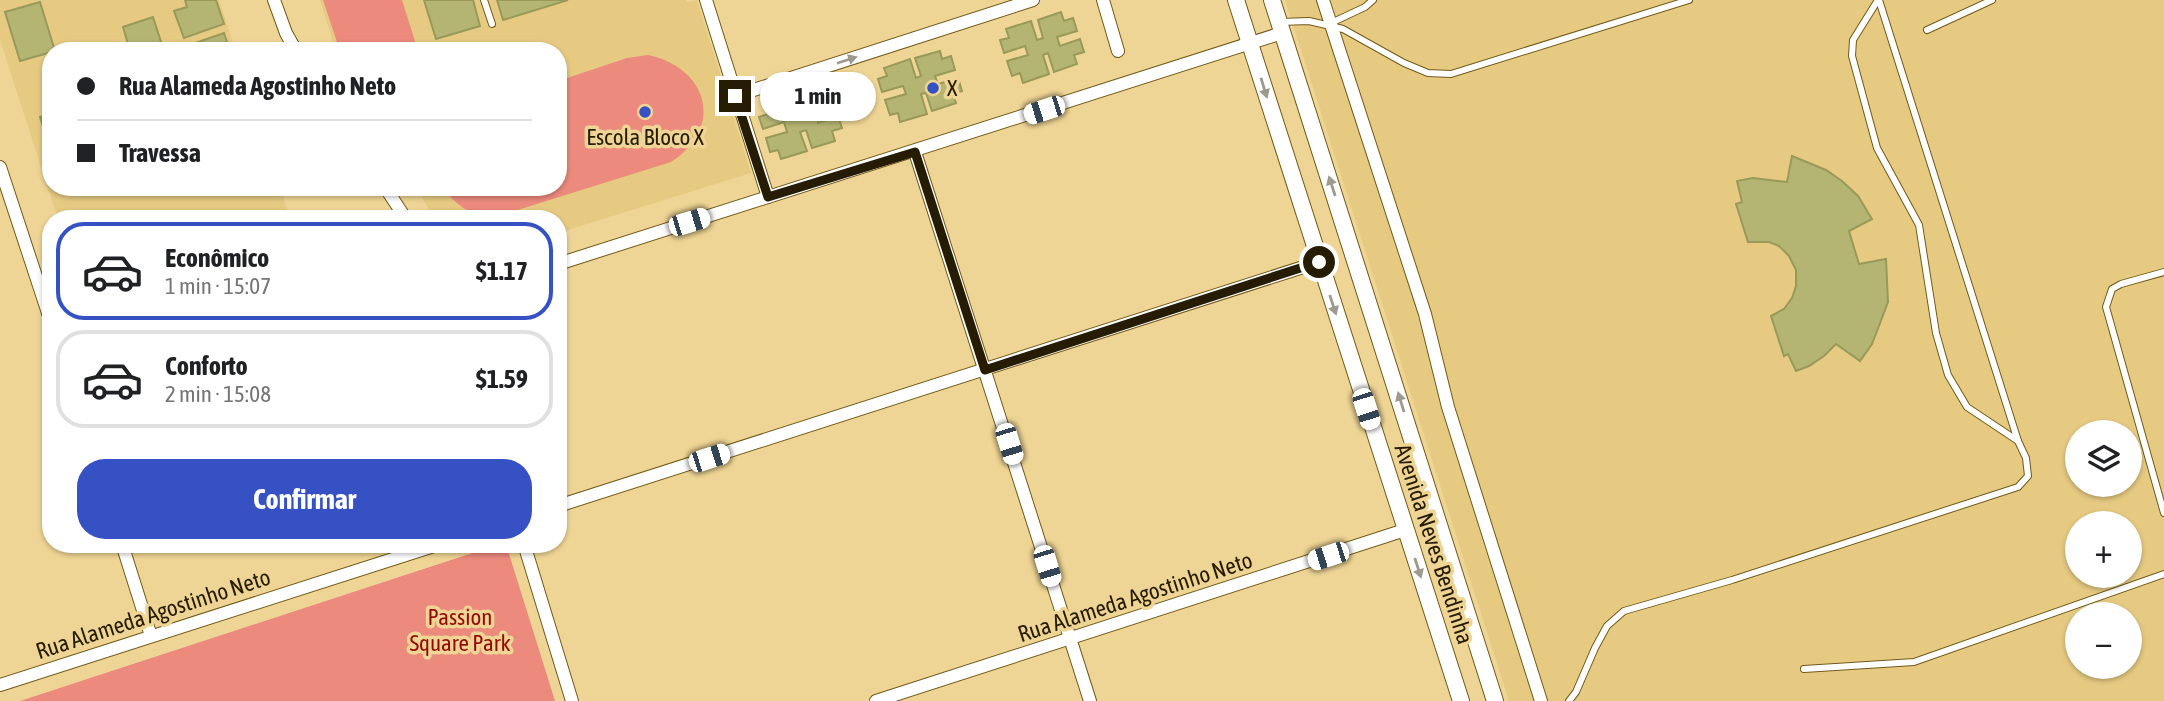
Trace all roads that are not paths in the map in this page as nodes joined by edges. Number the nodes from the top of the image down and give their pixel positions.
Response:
1 (274, 0) edge
2 (485, 0) edge
3 (706, 0) edge
4 (1033, 0) edge
5 (1103, 0) edge
6 (1236, 0) edge
7 (1272, 0) edge
8 (1323, 0) edge
9 (1373, 0) edge
10 (1689, 0) edge
11 (1878, 0) edge
12 (1992, 0) edge
13 (492, 24) dead end
14 (1331, 25) junction
15 (1280, 28) junction
16 (1927, 30) dead end
17 (291, 42) edge
18 (1250, 43) junction
19 (1118, 51) dead end
20 (735, 96) junction
21 (915, 152) junction
22 (0, 167) edge
23 (768, 197) junction
24 (567, 261) edge
25 (1319, 262) junction
26 (2164, 272) edge
27 (42, 295) edge
28 (985, 370) junction
29 (2018, 441) junction
30 (567, 503) edge
31 (2164, 513) edge
32 (1405, 530) junction
33 (125, 553) edge
34 (412, 553) edge
35 (527, 553) edge
36 (2164, 573) edge
37 (151, 636) junction
38 (1070, 640) junction
39 (1804, 670) dead end
40 (0, 685) edge
41 (572, 701) edge
42 (876, 701) edge
43 (1090, 701) edge
44 (1461, 701) edge
45 (1495, 701) edge
46 (1541, 701) edge
47 (1569, 701) edge

1 - 17 street
2 - 13 lane
3 - 20 street
20 -> 4 street
5 - 19 street
6 - 18 street, Avenida Neves Bendinha
7 - 15 street, Avenida Neves Bendinha
8 - 14 street
9 - 14 lane
10 - 14 lane
11 - 29 lane
11 - 29 lane
12 - 16 lane
14 - 15 lane
14 - 46 street
15 - 18 street
45 -> 15 street, Avenida Neves Bendinha
18 - 21 street
18 -> 25 street, Avenida Neves Bendinha
20 - 23 street
21 - 23 street
21 - 28 street
22 - 27 street
23 - 24 street
25 - 28 street
25 -> 32 street, Avenida Neves Bendinha
26 - 31 lane
28 - 30 street
28 - 38 street
29 - 47 lane
32 - 38 street, Rua Alameda Agostinho Neto
32 -> 44 street, Avenida Neves Bendinha
33 - 37 street
34 - 37 street, Rua Alameda Agostinho Neto
35 - 41 street
36 - 39 lane
37 - 40 street, Rua Alameda Agostinho Neto
38 - 42 street, Rua Alameda Agostinho Neto
38 - 43 street

